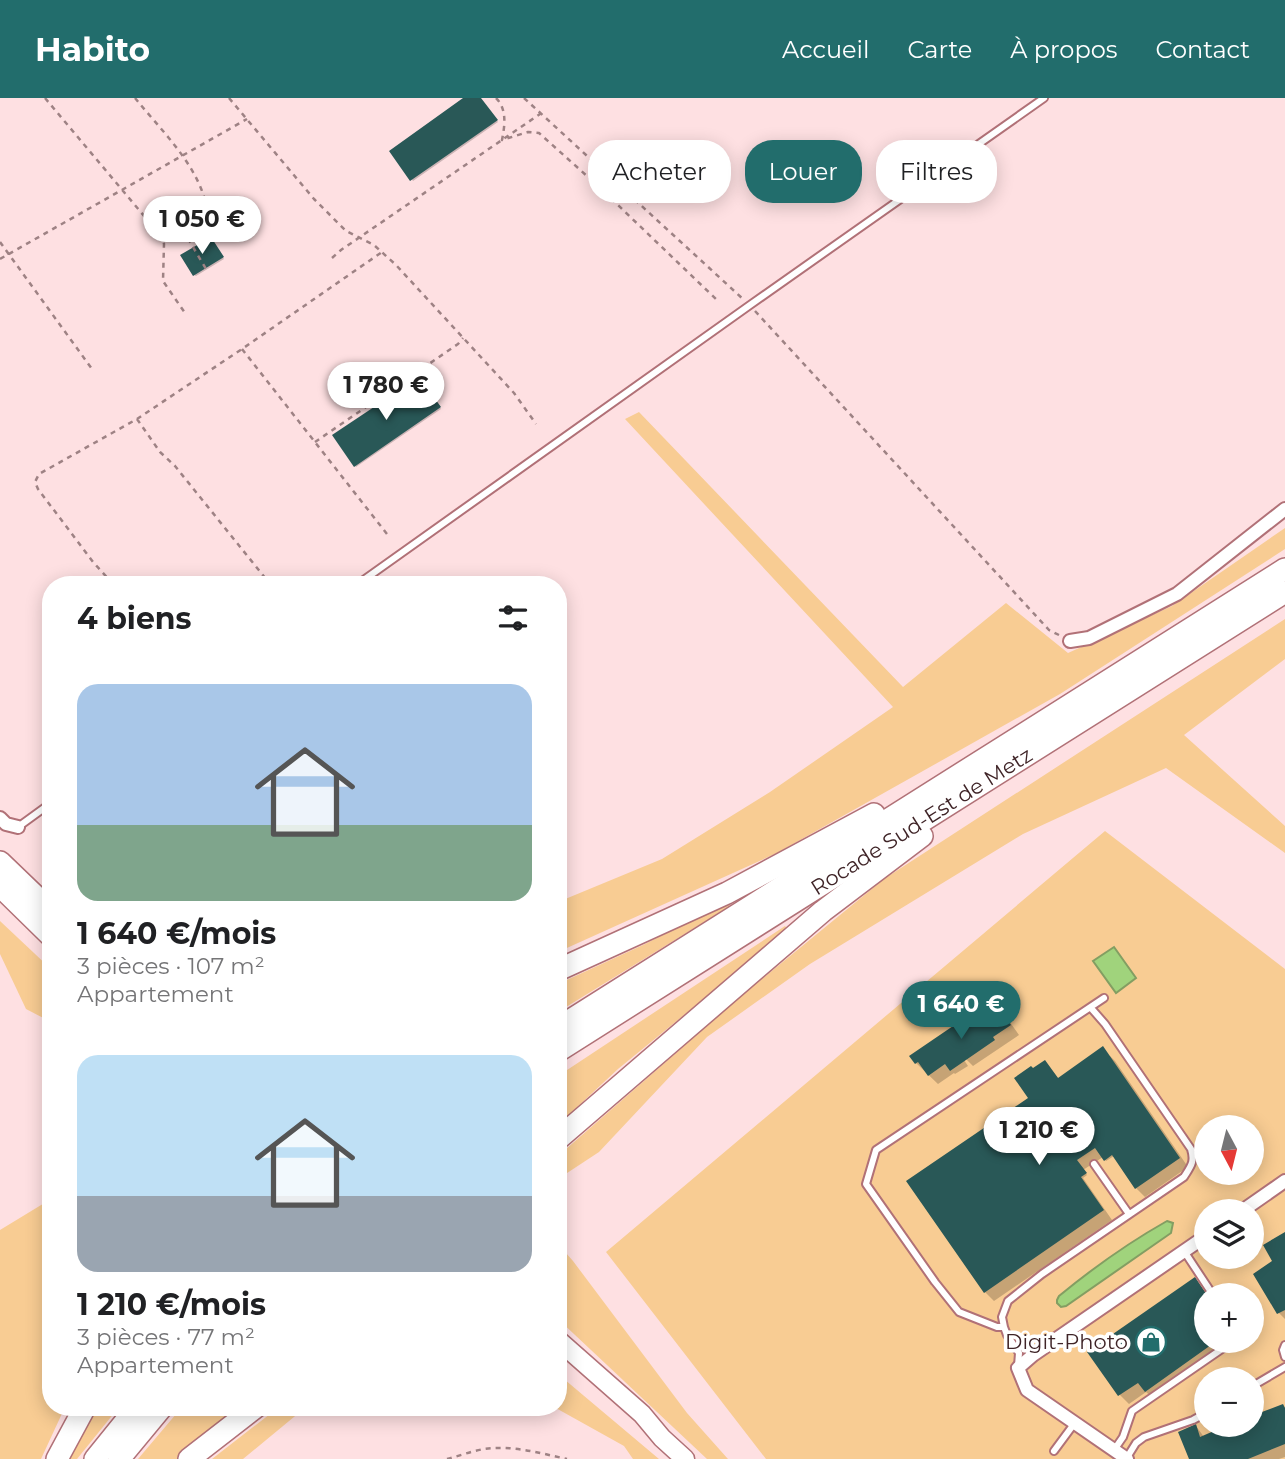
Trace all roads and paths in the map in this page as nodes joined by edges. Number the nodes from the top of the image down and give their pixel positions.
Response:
1 (46, 98) edge
2 (135, 98) edge
3 (229, 98) edge
4 (496, 98) edge
5 (524, 98) edge
6 (1044, 98) edge
7 (540, 114) junction
8 (247, 119) junction
9 (502, 140) junction
10 (182, 156) junction
11 (122, 190) junction
12 (162, 233) junction
13 (359, 237) junction
14 (188, 238) junction
15 (0, 243) edge
16 (382, 253) junction
17 (8, 254) junction
18 (332, 258) dead end
19 (0, 259) edge
20 (206, 269) dead end
21 (717, 300) dead end
22 (750, 305) junction
23 (185, 313) dead end
24 (463, 338) junction
25 (242, 349) junction
26 (92, 369) dead end
27 (137, 419) junction
28 (536, 425) dead end
29 (315, 442) junction
30 (1285, 509) edge
31 (387, 534) dead end
32 (1285, 569) edge
33 (106, 576) edge
34 (263, 576) edge
35 (369, 576) edge
36 (1285, 592) edge
37 (1070, 640) joint
38 (1041, 735) junction
39 (42, 810) edge
40 (0, 818) edge
41 (18, 827) joint
42 (0, 862) edge
43 (0, 886) edge
44 (42, 902) edge
45 (42, 927) edge
46 (567, 966) edge
47 (1104, 999) dead end
48 (1091, 1008) junction
49 (567, 1023) edge
50 (567, 1045) edge
51 (567, 1131) edge
52 (1094, 1164) dead end
53 (1285, 1181) edge
54 (1259, 1199) edge
55 (1129, 1214) junction
56 (1194, 1244) edge
57 (1184, 1251) junction
58 (1205, 1283) edge
59 (1004, 1327) junction
60 (1285, 1345) edge
61 (567, 1348) edge
62 (1216, 1353) edge
63 (1285, 1357) edge
64 (567, 1362) edge
65 (1285, 1367) edge
66 (1018, 1368) junction
67 (1264, 1379) edge
68 (80, 1416) edge
69 (130, 1416) edge
70 (155, 1416) edge
71 (244, 1416) edge
72 (1194, 1419) edge
73 (1074, 1424) junction
74 (662, 1438) junction
75 (1114, 1450) junction
76 (1054, 1451) dead end
77 (57, 1459) edge
78 (95, 1459) edge
79 (119, 1459) edge
80 (189, 1459) edge
81 (447, 1459) edge
82 (567, 1459) edge
83 (685, 1459) edge
84 (1126, 1459) edge

1 - 11 path
2 - 10 path
3 - 8 path
4 - 9 path
5 - 7 path
6 - 22 lane
7 - 9 path
7 - 22 path
8 - 10 path
8 - 13 path
9 - 13 path
9 - 21 path
10 - 11 path
10 - 14 path
11 - 12 path
11 - 17 path
12 - 14 path
12 - 23 path
13 - 16 path
13 - 18 path
14 - 20 path
15 - 17 path
16 - 24 path
16 - 25 path
17 - 19 path
17 - 26 path
22 - 35 lane
22 - 37 path
24 - 28 path
24 - 29 path
25 - 27 path
25 - 29 path
27 - 33 path
27 - 34 path
29 - 31 path
30 - 37 street
32 - 38 highway, Rocade Sud-Est de Metz
36 - 38 highway, Rocade Sud-Est de Metz
38 - 46 highway
38 - 49 highway, Rocade Sud-Est de Metz
38 - 50 highway, Rocade Sud-Est de Metz
38 - 51 highway
39 - 41 lane
40 - 41 street
42 - 44 highway
43 - 45 highway
47 - 48 lane
48 - 55 lane
48 - 59 lane
52 - 55 lane
53 - 54 street
55 - 59 lane
56 - 57 street
57 - 58 lane
57 - 66 street
59 - 66 lane
60 - 63 lane
61 - 74 main road
62 - 75 lane
64 - 74 main road
65 - 67 lane
66 - 73 street
68 - 77 highway
69 - 78 highway
70 - 79 highway
71 - 80 highway
72 - 84 lane
73 - 75 street
73 - 76 lane
74 - 83 main road
75 - 84 street
81 - 82 path

